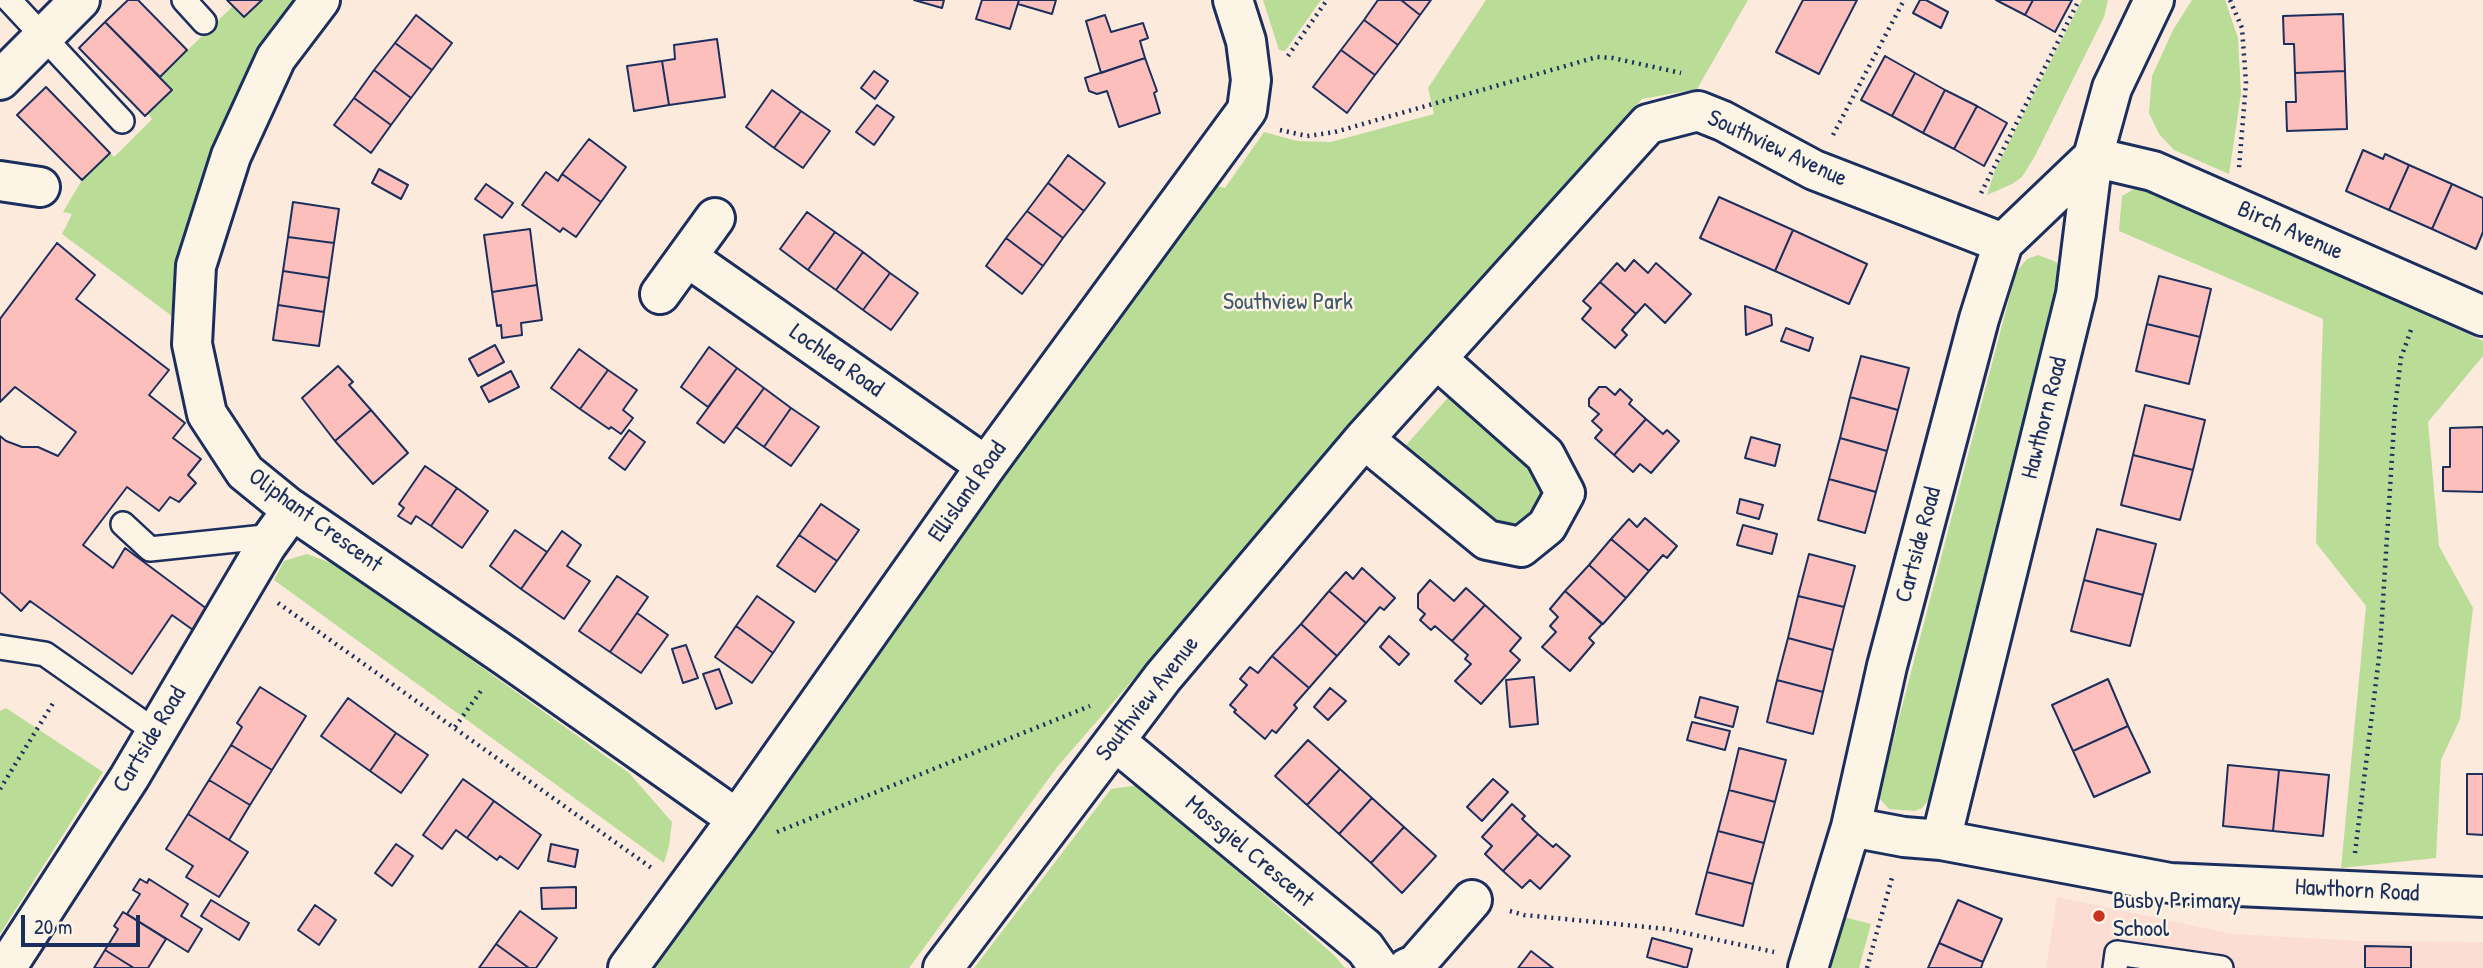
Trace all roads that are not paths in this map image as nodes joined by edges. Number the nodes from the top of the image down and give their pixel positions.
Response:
1 (9, 0) edge
2 (80, 0) edge
3 (184, 0) edge
4 (320, 0) edge
5 (1233, 0) edge
6 (2154, 0) edge
7 (204, 22) dead end
8 (44, 37) junction
9 (0, 80) edge
10 (122, 121) dead end
11 (2093, 157) junction
12 (0, 181) edge
13 (40, 187) dead end
14 (715, 218) dead end
15 (2003, 243) junction
16 (687, 257) junction
17 (660, 294) dead end
18 (2483, 316) edge
19 (1438, 360) junction
20 (1364, 439) junction
21 (986, 466) junction
22 (283, 523) junction
23 (123, 524) dead end
24 (0, 647) edge
25 (156, 732) junction
26 (1115, 741) junction
27 (737, 819) junction
28 (1851, 827) junction
29 (1922, 838) junction
30 (2483, 897) edge
31 (1472, 900) road end
32 (1809, 964) edge
33 (6, 968) edge
34 (628, 968) edge
35 (943, 968) edge
36 (1379, 968) edge
37 (1407, 968) edge
38 (2115, 968) edge
39 (2221, 968) edge

1 - 8 lane
2 - 8 street
3 - 7 lane
4 - 22 street, Oliphant Crescent
5 - 21 street, Ellisland Road
6 - 11 street, Hawthorn Road
8 - 9 street
8 - 10 lane
11 - 15 street, Cartside Road
11 - 18 street, Birch Avenue
11 - 29 street, Hawthorn Road
12 - 13 street
14 - 16 street
15 - 19 street, Southview Avenue
15 - 28 street, Cartside Road
16 - 17 street
16 - 21 street, Lochlea Road
19 - 20 street, Southview Avenue
19 - 20 street
20 - 26 street, Southview Avenue
21 - 27 street, Ellisland Road
22 - 23 lane
22 - 25 street, Cartside Road
22 - 27 street, Oliphant Crescent
24 - 25 lane
25 - 33 street, Cartside Road
26 - 35 street, Southview Avenue
26 - 36 street, Mossgiel Crescent
27 - 34 street, Ellisland Road
28 - 29 street, Hawthorn Road
28 - 32 street, Cartside Road
29 - 30 street, Hawthorn Road
31 - 37 street
38 - 39 lane

